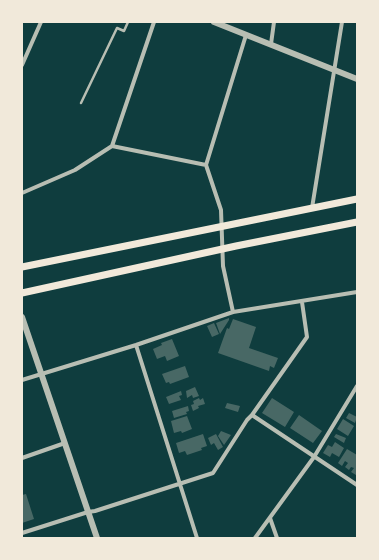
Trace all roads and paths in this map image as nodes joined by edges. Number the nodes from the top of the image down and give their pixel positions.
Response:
1 (41, 22) edge
2 (128, 22) edge
3 (154, 22) edge
4 (214, 22) edge
5 (274, 22) edge
6 (342, 22) edge
7 (246, 35) junction
8 (270, 44) junction
9 (22, 65) edge
10 (335, 70) junction
11 (357, 79) edge
12 (81, 103) dead end
13 (112, 146) junction
14 (206, 165) junction
15 (22, 193) edge
16 (357, 199) edge
17 (312, 208) junction
18 (357, 222) edge
19 (222, 227) junction
20 (223, 250) junction
21 (22, 267) edge
22 (357, 292) edge
23 (22, 293) edge
24 (302, 302) junction
25 (233, 312) junction
26 (22, 317) edge
27 (136, 345) junction
28 (41, 374) junction
29 (22, 380) edge
30 (357, 386) edge
31 (252, 415) junction
32 (65, 443) junction
33 (314, 457) junction
34 (22, 458) edge
35 (180, 483) junction
36 (357, 485) edge
37 (88, 512) junction
38 (270, 518) junction
39 (22, 533) edge
40 (97, 538) edge
41 (197, 538) edge
42 (255, 538) edge
43 (277, 538) edge

1 - 9 street
2 - 12 lane
3 - 13 street
4 - 7 street
5 - 8 street
6 - 10 street
7 - 8 street
7 - 14 street
8 - 10 street
10 - 11 street
10 - 17 street
13 - 14 street
13 - 15 street
14 - 19 street
16 - 17 main road
17 - 19 main road
18 - 20 main road
19 - 20 street
19 - 21 main road
20 - 23 main road
20 - 25 street
22 - 24 street
24 - 25 street
24 - 31 street
25 - 27 street
26 - 28 street
27 - 28 street
27 - 35 street
28 - 29 street
28 - 32 street
30 - 33 street
31 - 33 street
31 - 35 street
32 - 34 street
32 - 37 street
33 - 36 street
33 - 38 street
35 - 37 street
35 - 41 street
37 - 39 street
37 - 40 street
38 - 42 street
38 - 43 street

